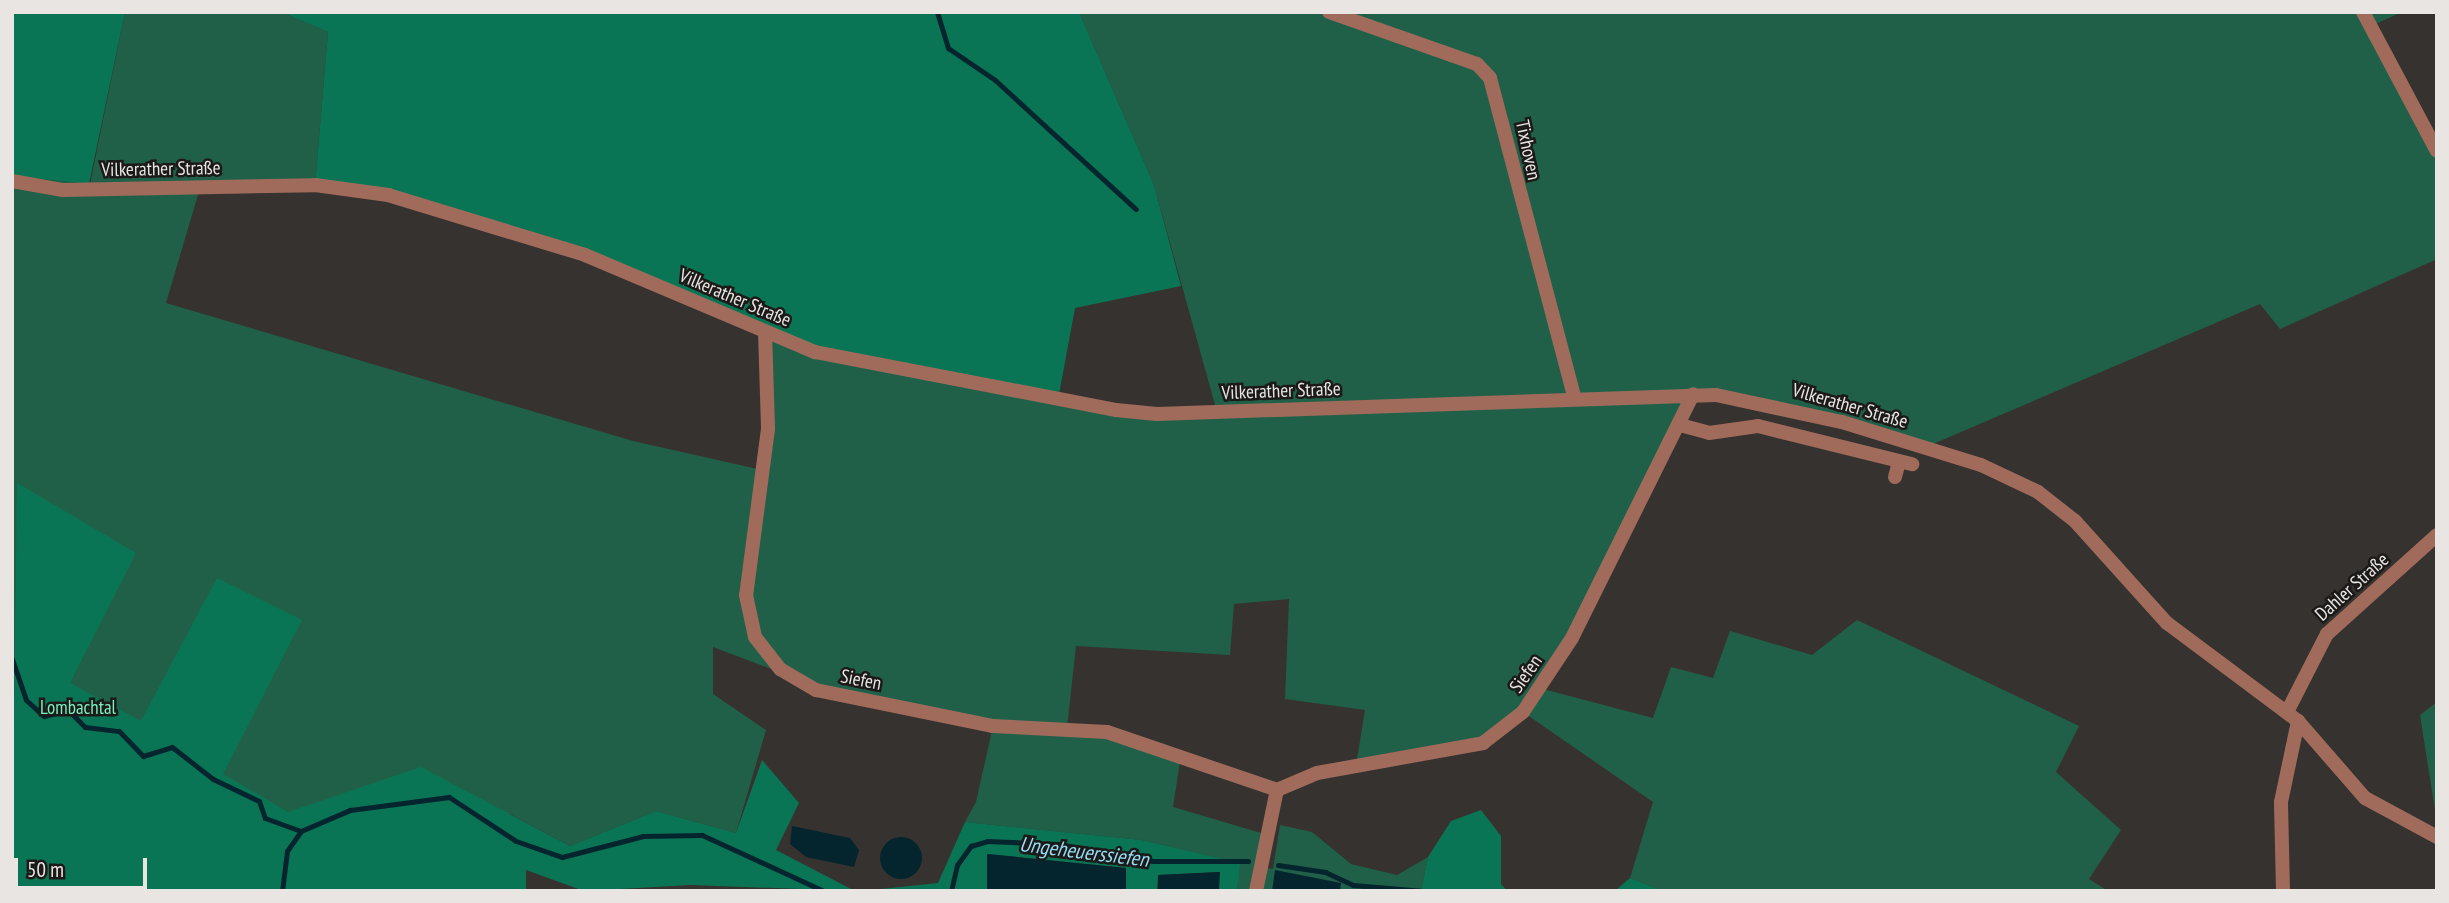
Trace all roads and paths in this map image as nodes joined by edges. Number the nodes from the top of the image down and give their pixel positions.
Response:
1 (1329, 12) edge
2 (2363, 12) edge
3 (2434, 146) edge
4 (12, 181) edge
5 (765, 332) junction
6 (1693, 394) junction
7 (1575, 399) junction
8 (1680, 425) junction
9 (1902, 468) dead end
10 (2437, 535) edge
11 (2293, 717) junction
12 (1277, 790) junction
13 (2437, 837) edge
14 (1256, 891) edge
15 (2283, 891) edge

1 - 7 street, Tixhoven
2 - 3 street
4 - 5 street, Vilkerather Straße
5 - 7 street, Vilkerather Straße
5 - 12 street, Siefen
6 - 7 street, Vilkerather Straße
6 - 8 street, Siefen
6 - 11 street, Vilkerather Straße
8 - 9 street
8 - 12 street, Siefen
10 - 11 street, Dahler Straße
11 - 13 street, Vilkerather Straße
11 - 15 street, Dahler Straße
12 - 14 street

